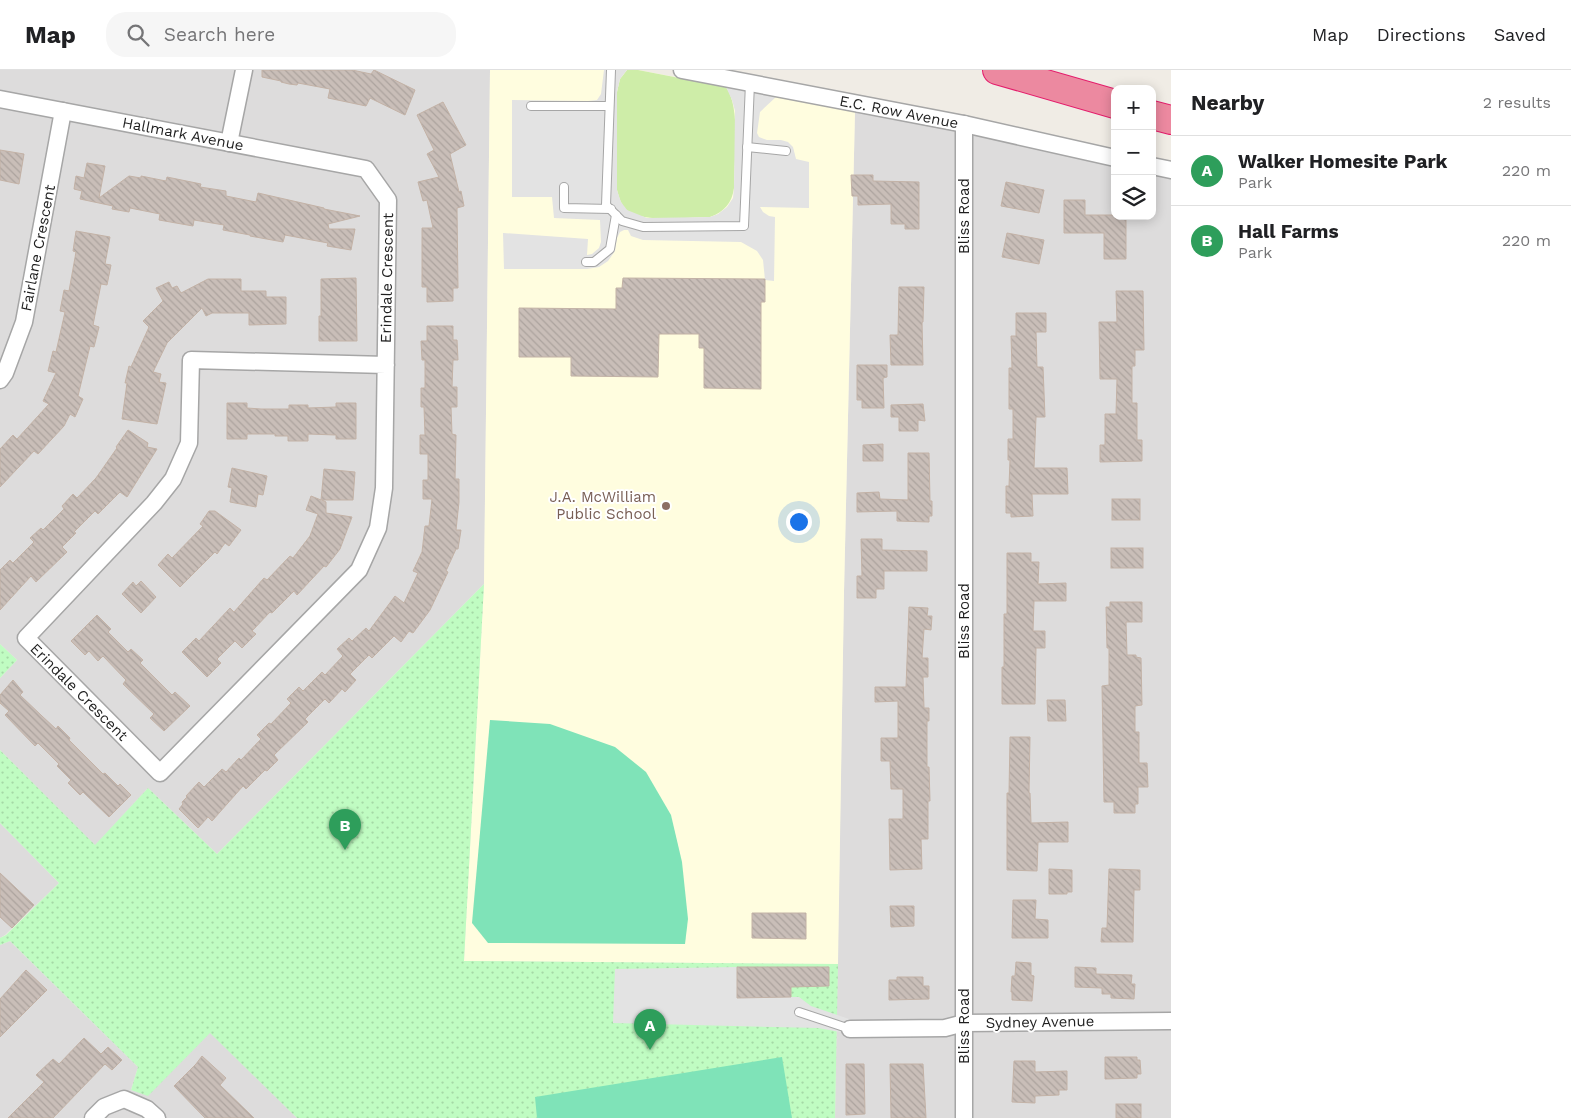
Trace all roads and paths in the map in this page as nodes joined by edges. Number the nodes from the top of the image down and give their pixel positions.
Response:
1 (244, 70) edge
2 (611, 70) edge
3 (682, 70) edge
4 (998, 70) edge
5 (750, 83) junction
6 (0, 100) edge
7 (1111, 103) edge
8 (532, 106) dead end
9 (609, 106) junction
10 (63, 112) junction
11 (1156, 115) edge
12 (1171, 120) edge
13 (964, 124) junction
14 (229, 143) junction
15 (747, 147) junction
16 (786, 151) dead end
17 (1111, 157) edge
18 (1156, 167) edge
19 (366, 169) joint
20 (1171, 170) edge
21 (564, 188) dead end
22 (614, 212) junction
23 (586, 262) dead end
24 (386, 365) junction
25 (0, 380) edge
26 (799, 1012) dead end
27 (1171, 1021) edge
28 (964, 1023) junction
29 (850, 1029) joint
30 (93, 1118) edge
31 (157, 1118) edge
32 (964, 1118) edge

1 - 14 street
2 - 9 lane
3 - 5 street, E.C. Row Avenue
4 - 7 highway
5 - 13 street, E.C. Row Avenue
5 - 15 lane
6 - 10 street, Hallmark Avenue
8 - 9 lane
9 - 22 lane
10 - 14 street, Hallmark Avenue
10 - 25 street, Fairlane Crescent
11 - 12 highway
13 - 17 street, E.C. Row Avenue
13 - 28 street, Bliss Road
14 - 19 street, Hallmark Avenue
15 - 16 lane
15 - 22 lane
18 - 20 street
19 - 24 street, Erindale Crescent
21 - 22 lane
22 - 23 lane
24 - 24 street, Erindale Crescent
26 - 29 lane
27 - 28 street, Sydney Avenue
28 - 29 street, Sydney Avenue
28 - 32 street, Bliss Road
30 - 31 street

